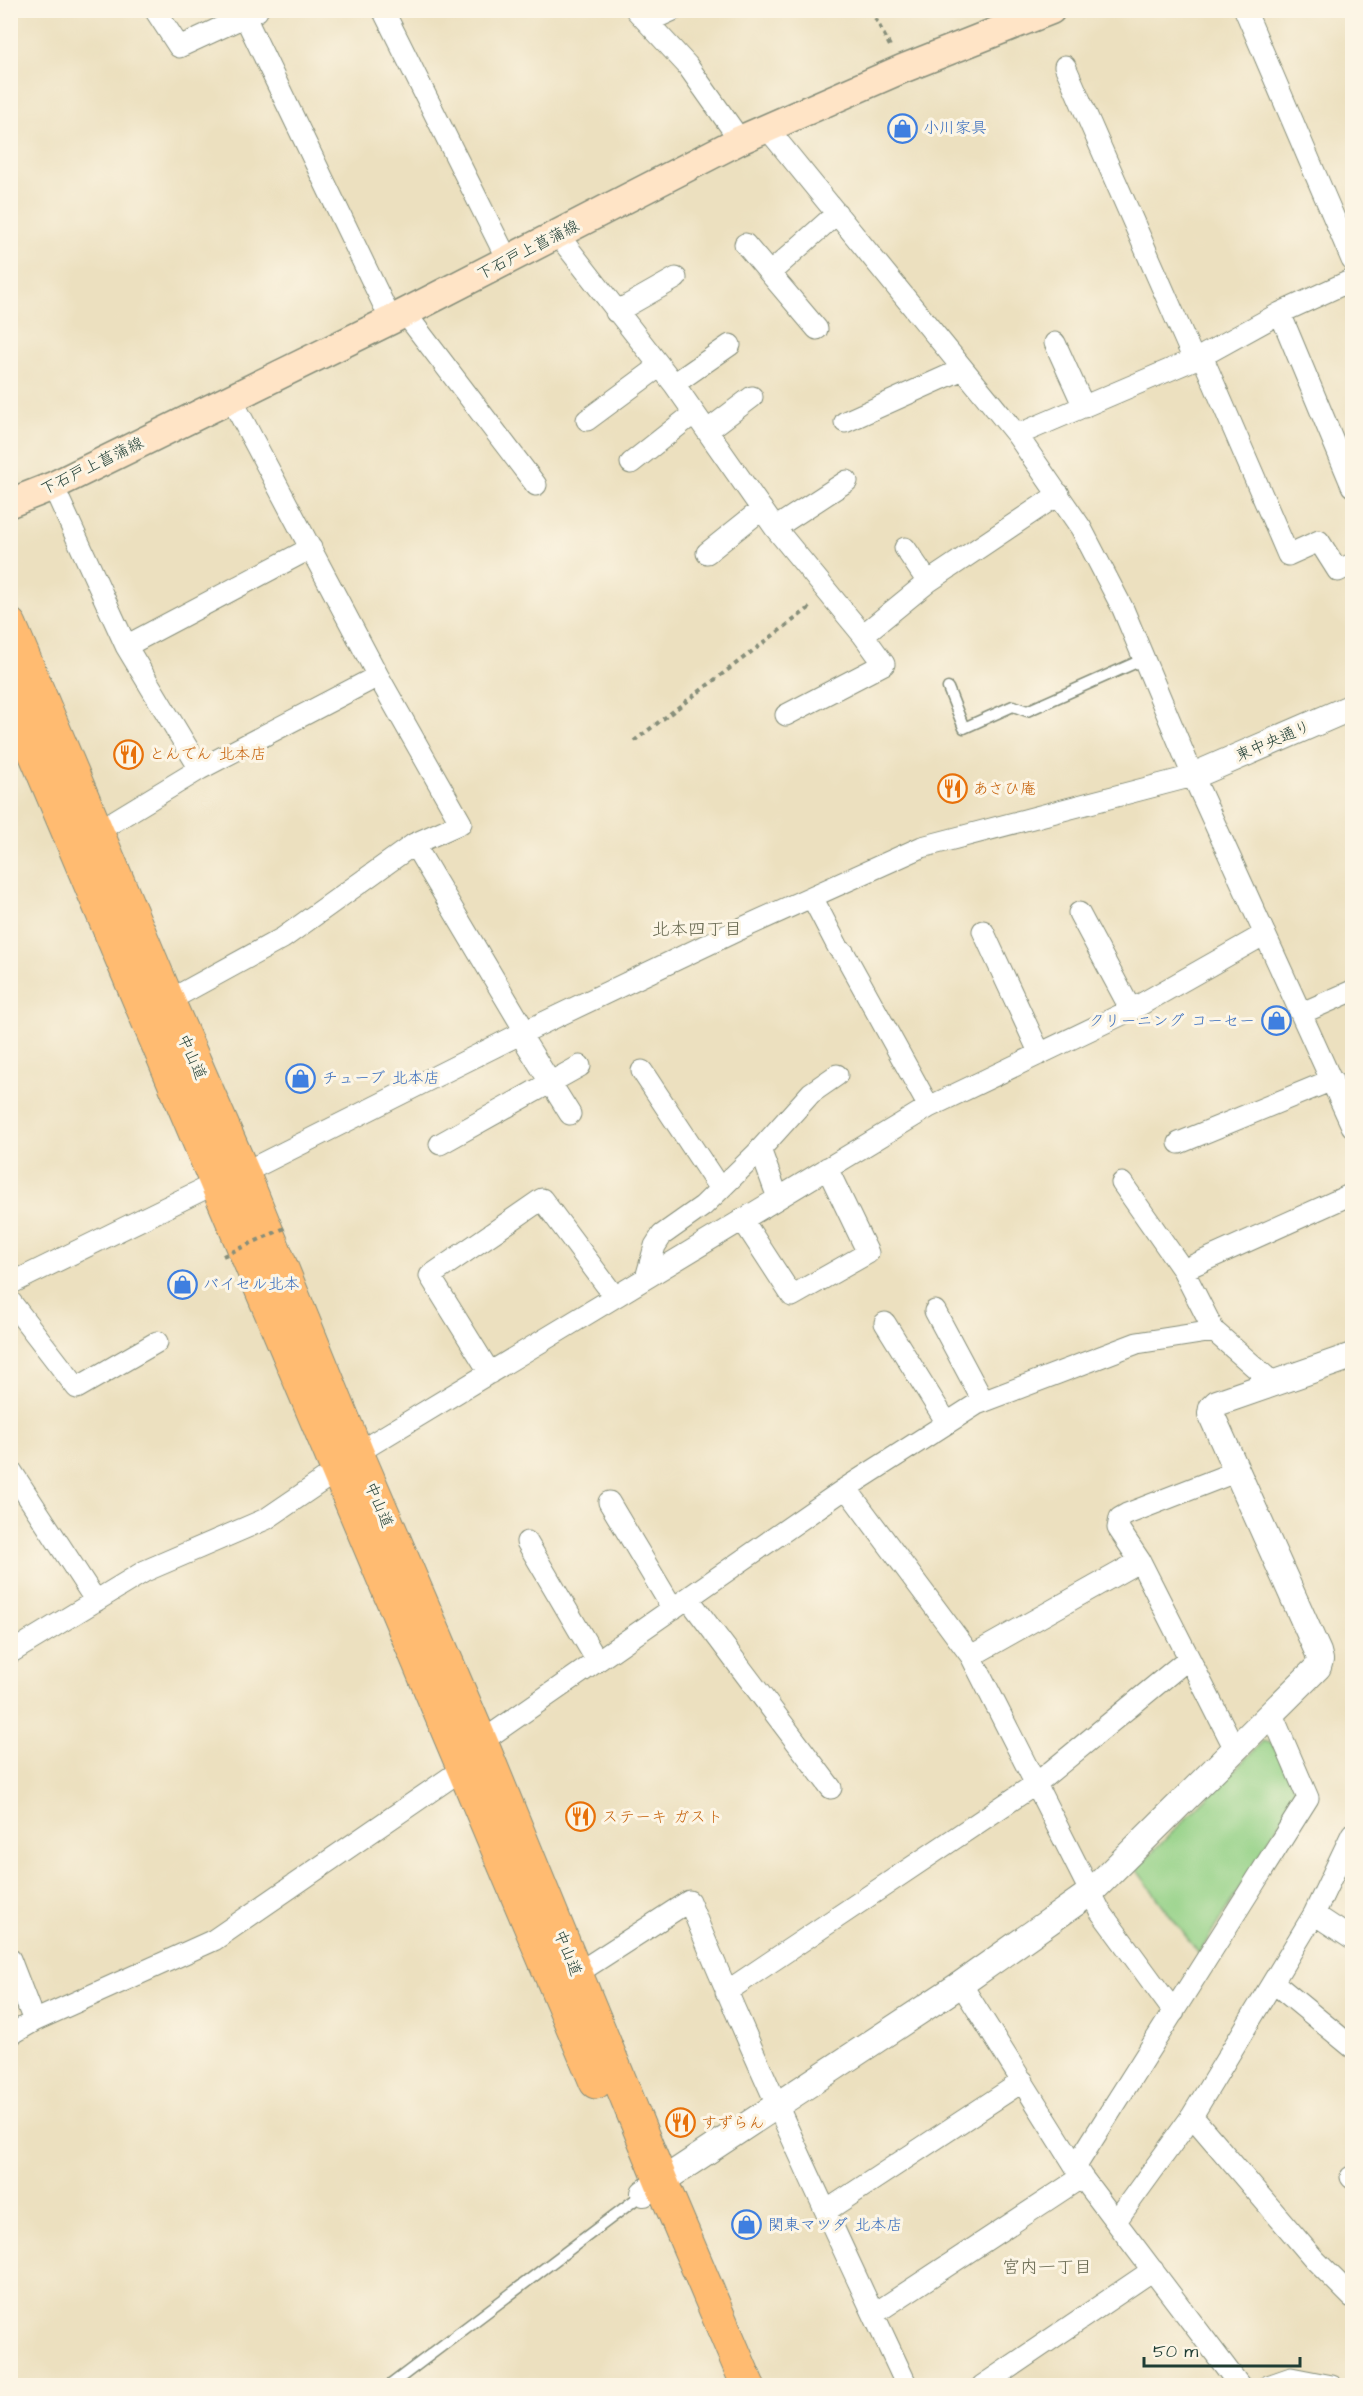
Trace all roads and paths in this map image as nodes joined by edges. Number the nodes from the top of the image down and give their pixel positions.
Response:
1 (155, 10) edge
2 (383, 10) edge
3 (673, 10) edge
4 (871, 10) edge
5 (1051, 10) edge
6 (1245, 10) edge
7 (251, 14) edge
8 (642, 16) edge
9 (1065, 66) dead end
10 (902, 69) junction
11 (767, 128) junction
12 (740, 140) junction
13 (837, 213) junction
14 (558, 235) junction
15 (745, 244) dead end
16 (1353, 260) edge
17 (508, 261) junction
18 (770, 273) junction
19 (676, 278) dead end
20 (1353, 280) edge
21 (616, 312) junction
22 (1280, 314) junction
23 (398, 317) junction
24 (817, 329) dead end
25 (1055, 343) dead end
26 (730, 345) dead end
27 (1198, 358) junction
28 (660, 366) junction
29 (963, 369) junction
30 (674, 384) junction
31 (752, 397) dead end
32 (231, 398) junction
33 (1084, 407) junction
34 (693, 414) junction
35 (586, 420) dead end
36 (845, 422) dead end
37 (707, 431) junction
38 (1017, 435) junction
39 (631, 463) dead end
40 (847, 481) dead end
41 (536, 485) dead end
42 (53, 486) junction
43 (1353, 486) edge
44 (1059, 495) junction
45 (10, 503) edge
46 (762, 509) junction
47 (775, 528) junction
48 (311, 548) junction
49 (905, 548) dead end
50 (707, 553) dead end
51 (1353, 564) edge
52 (928, 582) junction
53 (830, 593) junction
54 (10, 625) edge
55 (863, 635) junction
56 (126, 646) junction
57 (1144, 659) junction
58 (378, 676) junction
59 (948, 688) dead end
60 (10, 694) edge
61 (1353, 707) edge
62 (786, 715) dead end
63 (634, 741) dead end
64 (200, 770) junction
65 (1193, 776) junction
66 (98, 831) junction
67 (414, 844) junction
68 (812, 897) junction
69 (1079, 913) dead end
70 (983, 931) dead end
71 (1265, 934) junction
72 (1353, 991) edge
73 (168, 1001) junction
74 (1131, 1010) junction
75 (1302, 1013) junction
76 (523, 1032) junction
77 (1040, 1054) junction
78 (580, 1066) dead end
79 (642, 1071) dead end
80 (837, 1075) dead end
81 (1332, 1080) junction
82 (550, 1083) junction
83 (928, 1107) junction
84 (570, 1114) dead end
85 (1353, 1126) edge
86 (1179, 1143) dead end
87 (440, 1144) dead end
88 (760, 1149) junction
89 (827, 1168) junction
90 (231, 1178) junction
91 (1122, 1183) dead end
92 (720, 1189) junction
93 (1353, 1194) edge
94 (778, 1198) junction
95 (742, 1220) junction
96 (287, 1227) dead end
97 (223, 1256) dead end
98 (1183, 1270) junction
99 (646, 1278) junction
100 (10, 1284) edge
101 (615, 1297) junction
102 (10, 1301) edge
103 (934, 1311) dead end
104 (885, 1323) dead end
105 (1214, 1331) junction
106 (158, 1342) dead end
107 (1353, 1356) edge
108 (490, 1372) junction
109 (1273, 1383) junction
110 (983, 1401) junction
111 (947, 1423) junction
112 (347, 1462) junction
113 (10, 1469) edge
114 (1236, 1472) junction
115 (846, 1488) junction
116 (609, 1502) dead end
117 (527, 1542) dead end
118 (1140, 1561) junction
119 (96, 1601) junction
120 (680, 1603) junction
121 (10, 1653) edge
122 (971, 1656) junction
123 (1189, 1658) junction
124 (597, 1661) junction
125 (1271, 1713) junction
126 (1236, 1751) junction
127 (472, 1755) junction
128 (1036, 1783) junction
129 (831, 1788) dead end
130 (1353, 1834) edge
131 (1091, 1892) junction
132 (1314, 1914) junction
133 (1353, 1939) edge
134 (10, 1959) edge
135 (576, 1974) junction
136 (1273, 1982) junction
137 (961, 1984) junction
138 (726, 1992) junction
139 (1174, 2012) junction
140 (34, 2021) junction
141 (10, 2035) edge
142 (1353, 2047) edge
143 (1023, 2081) junction
144 (777, 2105) junction
145 (1191, 2116) junction
146 (1079, 2171) junction
147 (652, 2187) junction
148 (826, 2211) junction
149 (1116, 2221) junction
150 (1153, 2270) junction
151 (1353, 2297) edge
152 (874, 2314) junction
153 (389, 2385) edge
154 (726, 2385) edge
155 (748, 2385) edge
156 (907, 2385) edge
157 (982, 2385) edge
158 (1240, 2385) edge
159 (1268, 2385) edge
160 (1332, 2385) edge

1 - 7 street
2 - 17 street
3 - 8 street
4 - 10 path
5 - 10 main road, 下石戸上菖蒲線
6 - 16 street
7 - 23 street
8 - 12 street
9 - 27 street
10 - 11 main road, 下石戸上菖蒲線
11 - 12 main road, 下石戸上菖蒲線
11 - 13 street
12 - 14 main road, 下石戸上菖蒲線
13 - 18 street
13 - 29 street
14 - 17 main road, 下石戸上菖蒲線
14 - 21 street
15 - 18 street
17 - 23 main road, 下石戸上菖蒲線
18 - 24 street
19 - 21 street
20 - 22 street
21 - 28 street
22 - 27 street
22 - 43 street
23 - 32 main road, 下石戸上菖蒲線
23 - 41 street
25 - 33 street
26 - 30 street
27 - 33 street
27 - 51 street
28 - 30 street
28 - 35 street
29 - 36 street
29 - 38 street
30 - 34 street
31 - 37 street
32 - 42 main road, 下石戸上菖蒲線
32 - 48 street
33 - 38 street
34 - 37 street
34 - 39 street
37 - 46 street
38 - 44 street
40 - 47 street
42 - 45 main road, 下石戸上菖蒲線
42 - 56 street
44 - 52 street
44 - 57 street
46 - 47 street
46 - 50 street
47 - 53 street
48 - 56 street
48 - 58 street
49 - 52 street
52 - 55 street
53 - 55 street
53 - 63 path
54 - 66 highway, 中山道
55 - 62 street
56 - 64 street
57 - 59 lane
57 - 65 street
58 - 64 street
58 - 67 street
60 - 90 highway, 中山道
61 - 65 street, 東中央通り
64 - 66 street
65 - 68 street
65 - 71 street
66 - 73 highway, 中山道
67 - 73 street
67 - 76 street
68 - 76 street
68 - 83 street
69 - 74 street
70 - 77 street
71 - 74 street
71 - 75 street
72 - 75 street
73 - 90 highway, 中山道
74 - 77 street
75 - 81 street
76 - 82 street
76 - 90 street
77 - 83 street
78 - 82 street
79 - 92 street
80 - 88 street
81 - 85 street
81 - 86 street
82 - 84 street
82 - 87 street
83 - 89 street
88 - 92 street
88 - 94 street
89 - 94 street
89 - 95 street
90 - 100 street
90 - 112 highway, 中山道
91 - 98 street
92 - 99 street
93 - 98 street
94 - 95 street
95 - 99 street
96 - 97 path, bridge
98 - 105 street
99 - 101 street
101 - 108 street
101 - 108 street
102 - 106 street
103 - 110 street
104 - 111 street
105 - 109 street
105 - 110 street
107 - 109 street
108 - 112 street
109 - 114 street
110 - 111 street
111 - 115 street
112 - 119 street
112 - 127 highway, 中山道
113 - 119 street
114 - 118 street
114 - 125 street
115 - 120 street
115 - 122 street
116 - 120 street
117 - 124 street
118 - 122 street
118 - 123 street
119 - 121 street
120 - 124 street
120 - 129 street
122 - 128 street
123 - 126 street
123 - 128 street
124 - 127 street
125 - 126 street
125 - 139 street
126 - 131 street
127 - 135 highway, 中山道
127 - 140 street
127 - 147 highway, 中山道
128 - 131 street
128 - 138 street
130 - 132 street
131 - 137 street
131 - 139 street
132 - 133 street
132 - 136 street
134 - 140 street
135 - 138 street
135 - 147 highway, 中山道
136 - 142 street
136 - 145 street
137 - 143 street
137 - 144 street
138 - 144 street
139 - 146 street
140 - 141 street
143 - 146 street
143 - 148 street
144 - 147 street
144 - 148 street
145 - 149 street
145 - 151 street
146 - 149 street
146 - 152 street
147 - 153 lane
147 - 154 highway, 中山道
147 - 155 highway, 中山道
148 - 152 street
149 - 150 street
150 - 157 street
150 - 158 street
152 - 156 street
159 - 160 street

